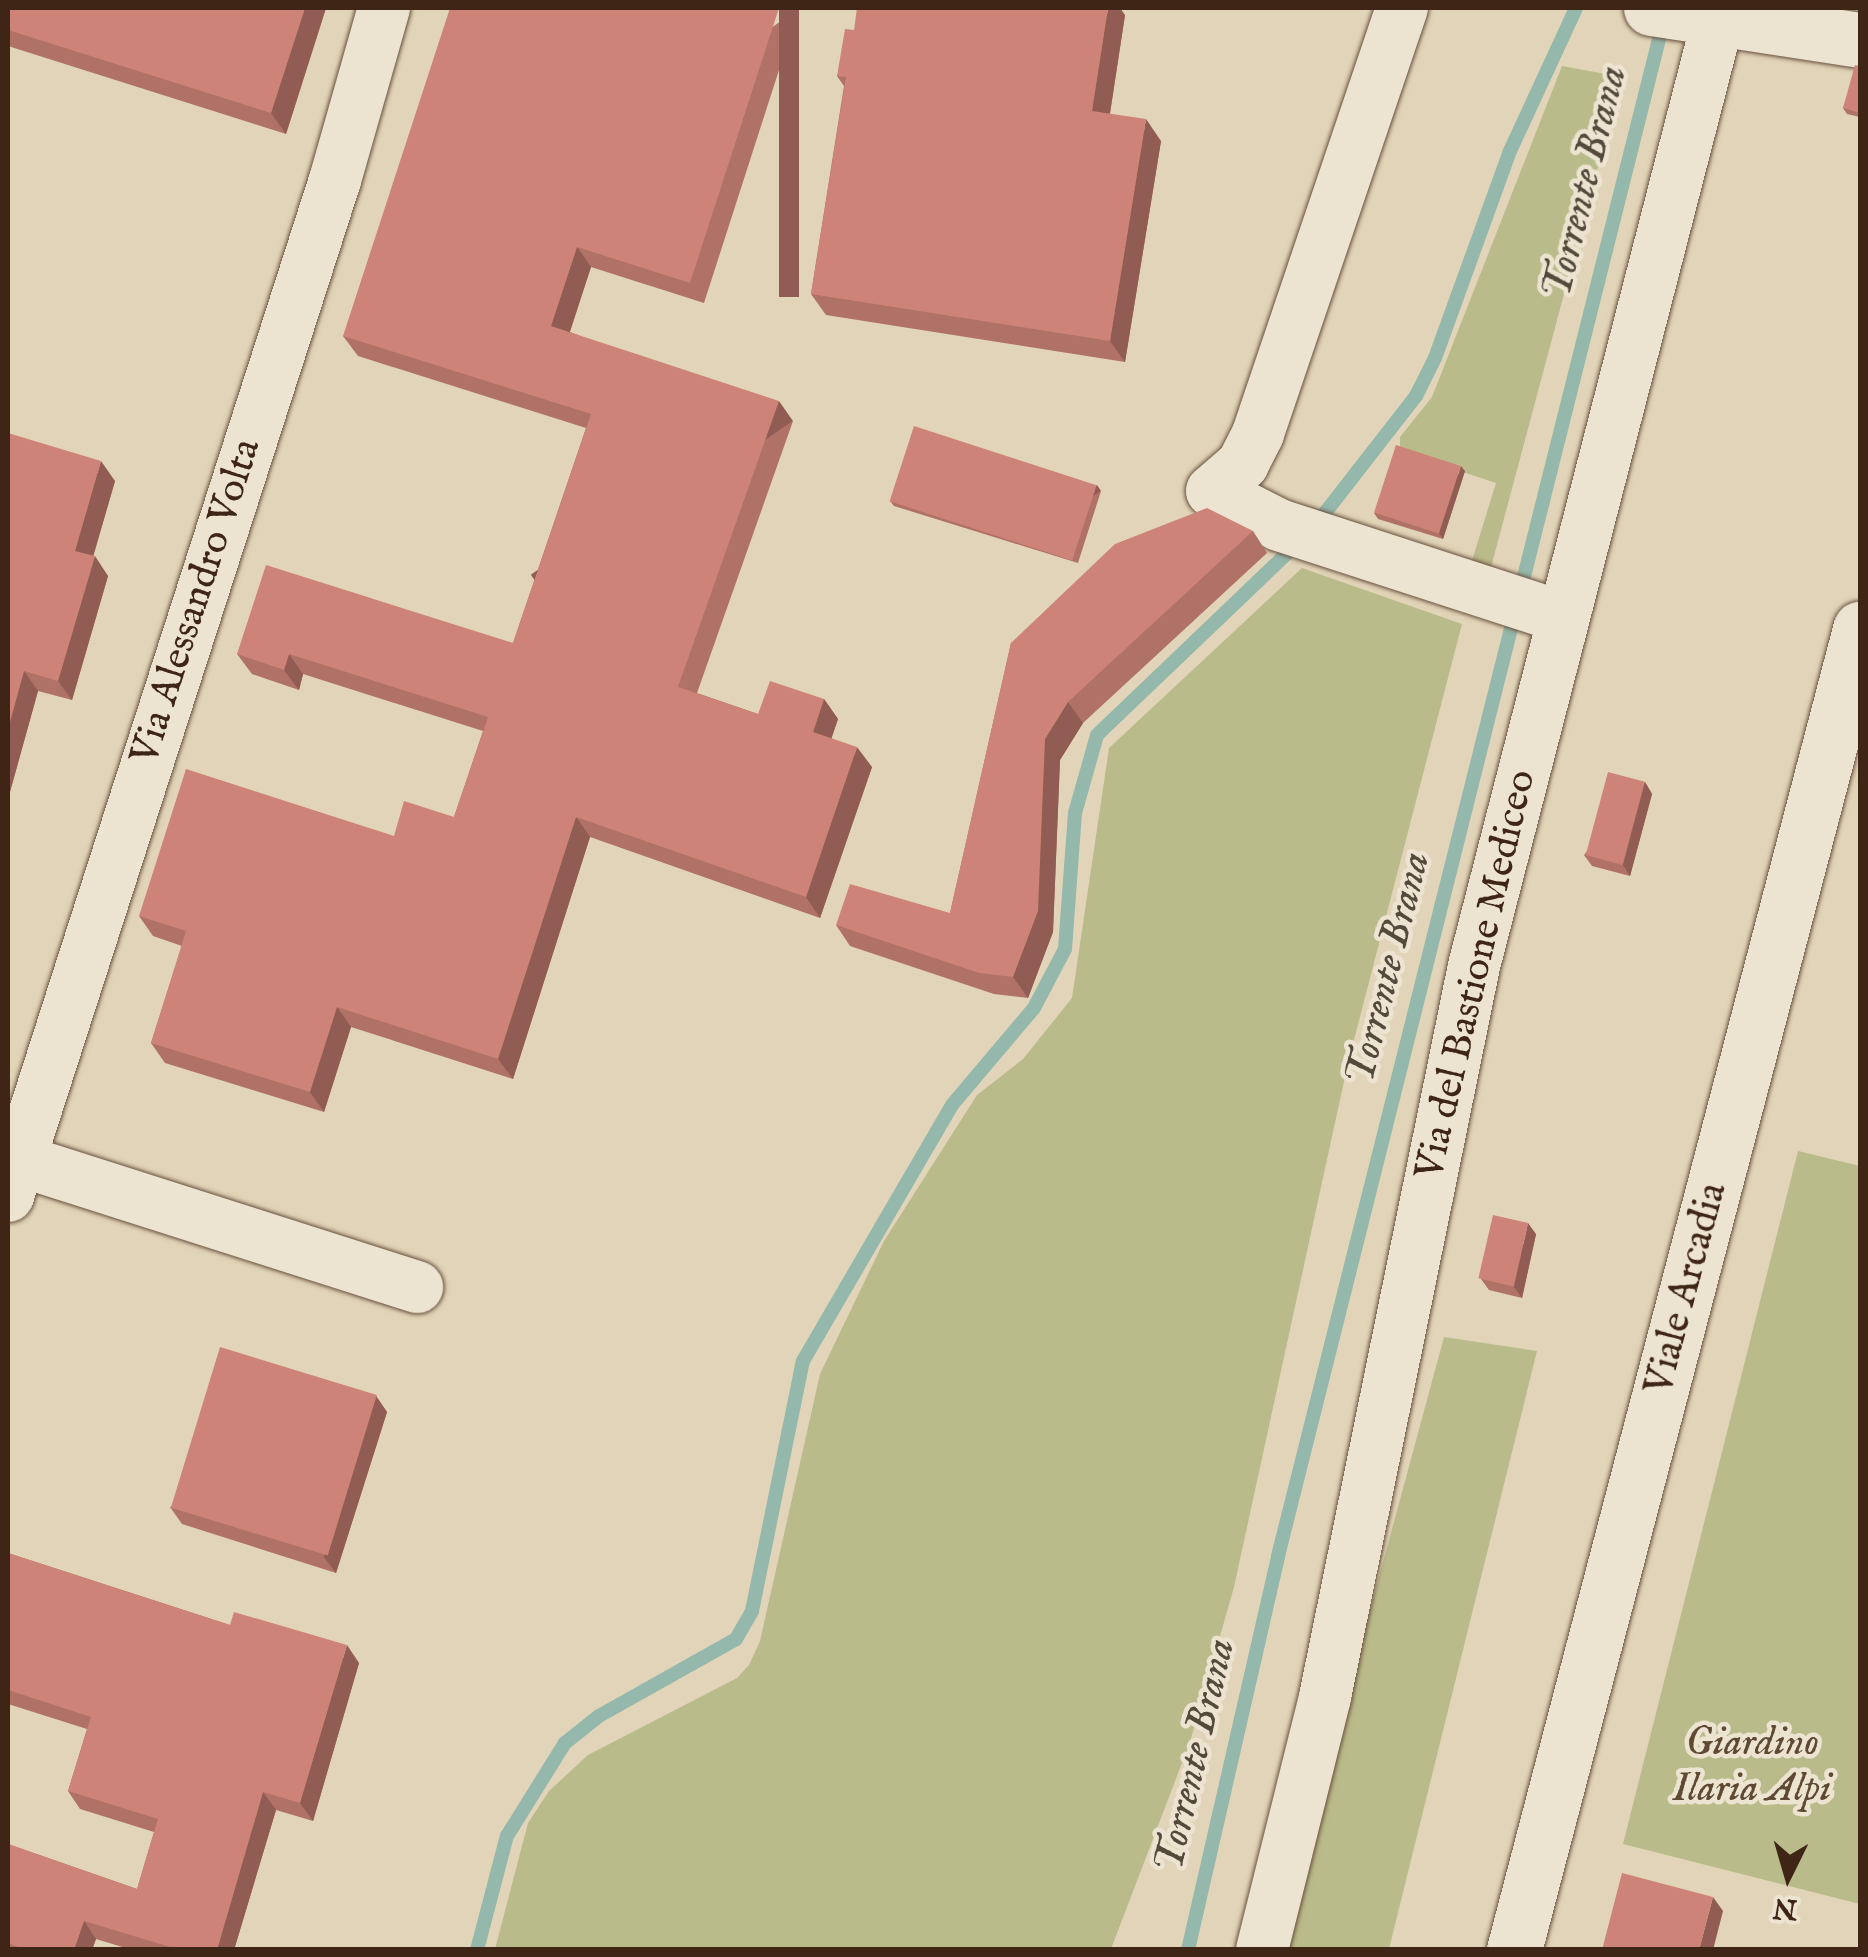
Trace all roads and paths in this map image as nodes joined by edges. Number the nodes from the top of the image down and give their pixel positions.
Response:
1 (384, 8) edge
2 (1402, 8) edge
3 (1696, 12) edge
4 (1860, 40) edge
5 (1550, 613) junction
6 (1860, 629) edge
7 (13, 1178) edge
8 (417, 1288) dead end
9 (1262, 1950) edge
10 (1514, 1950) edge

1 - 7 street, Via Alessandro Volta
2 - 5 street
3 - 4 street
3 - 5 street, Via del Bastione Mediceo
5 - 9 street, Via del Bastione Mediceo
6 - 10 street, Viale Arcadia
7 - 8 street

